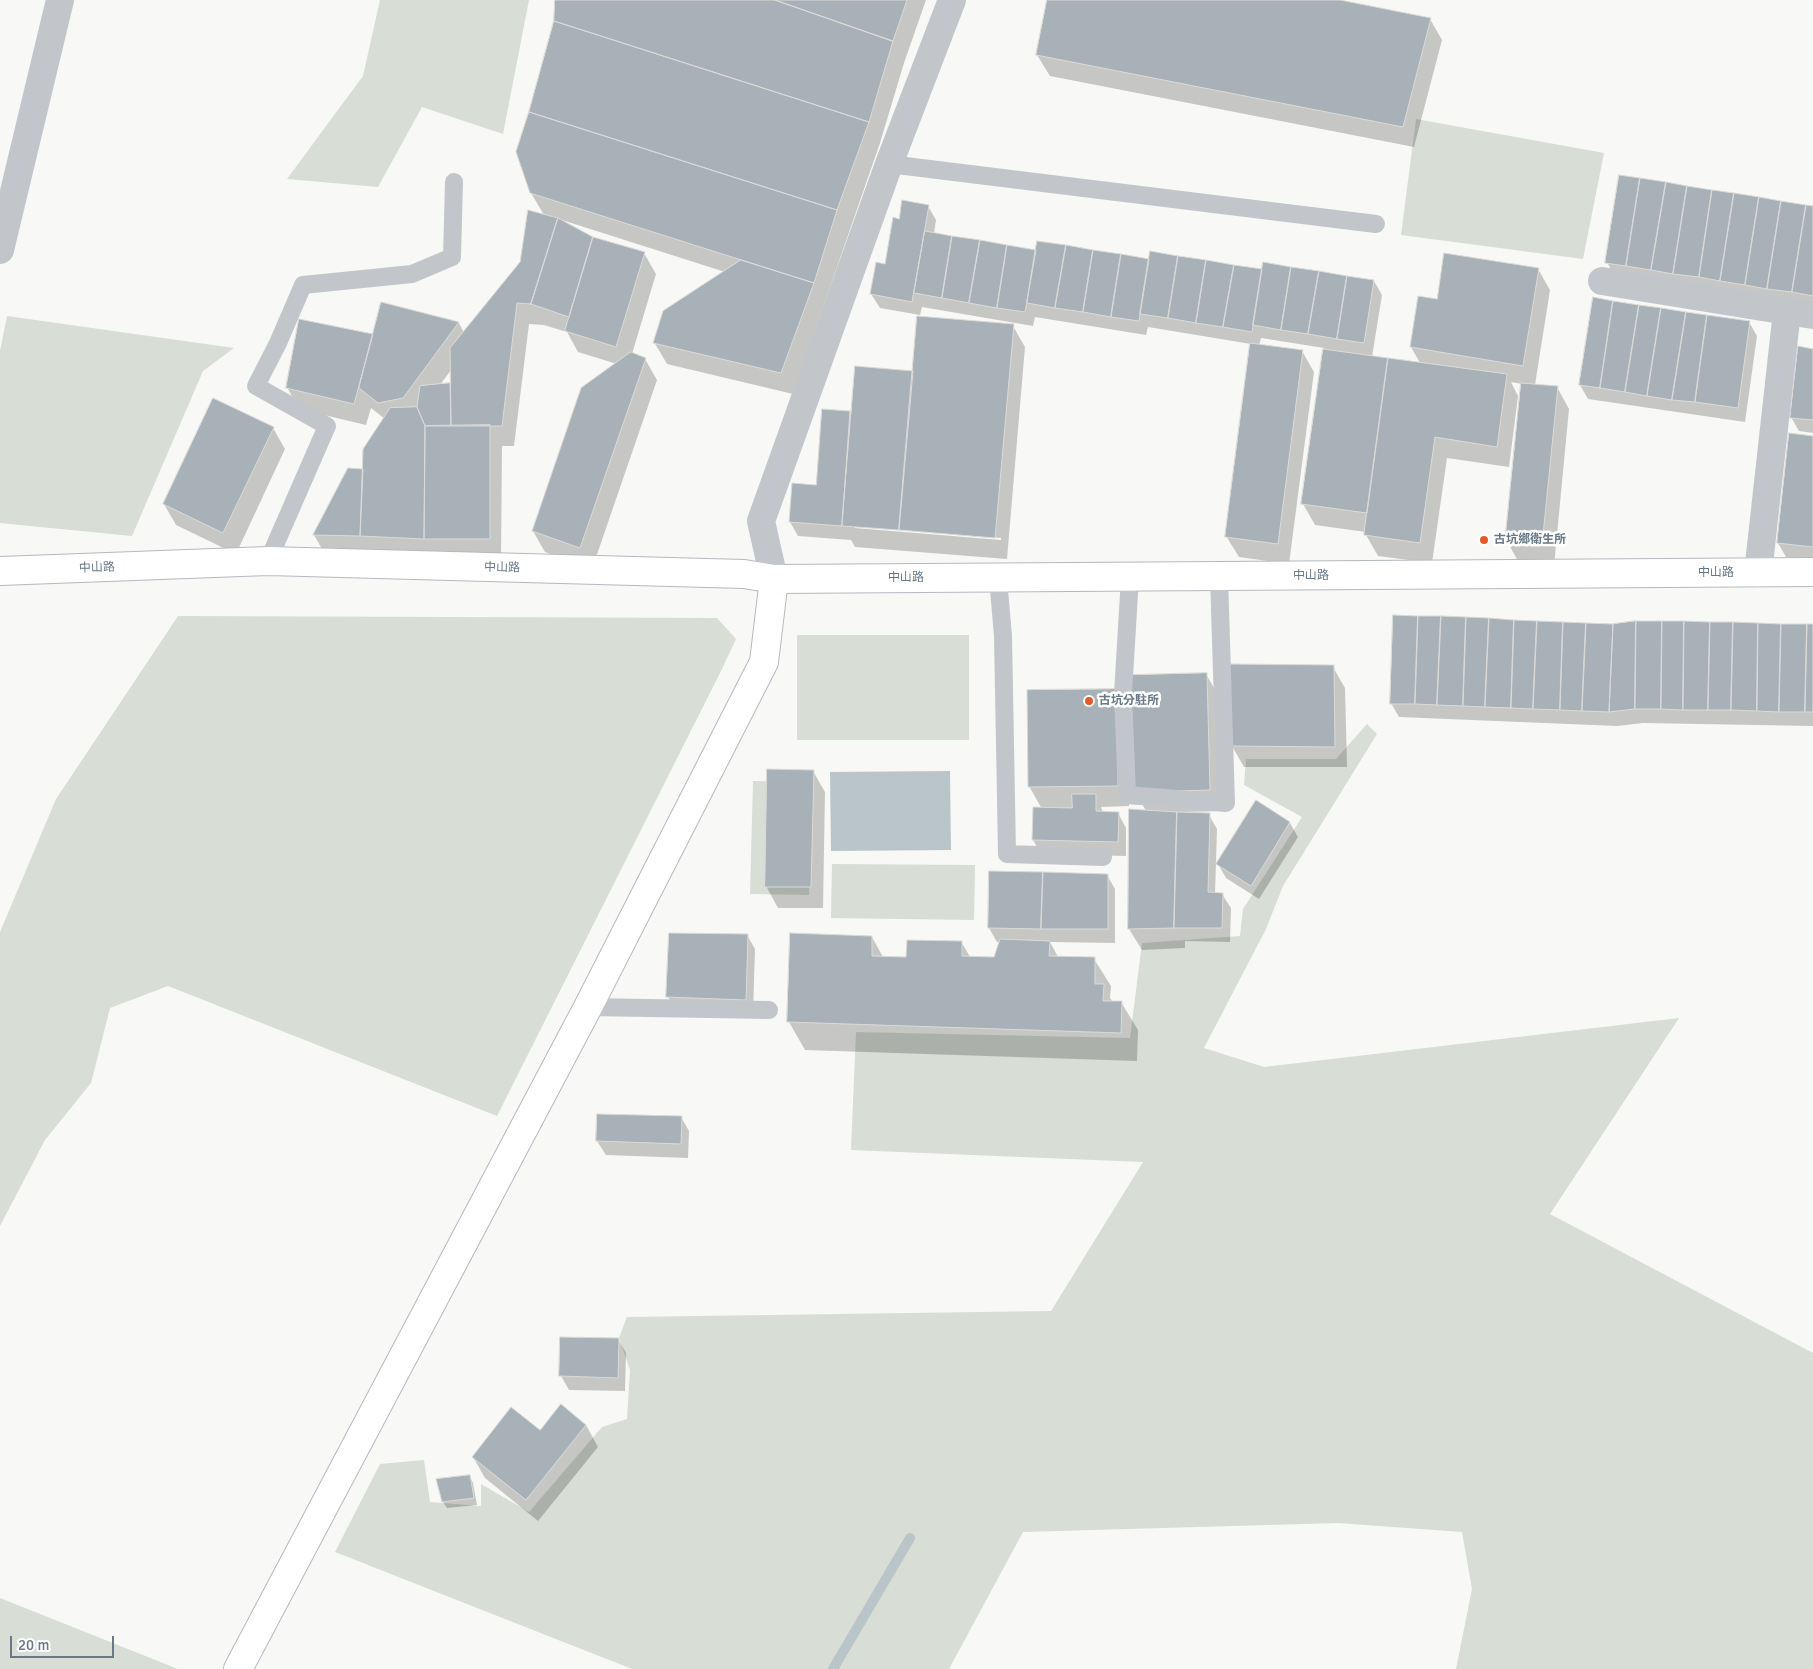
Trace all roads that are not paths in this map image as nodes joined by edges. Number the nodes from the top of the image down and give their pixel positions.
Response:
1 (60, 0) edge
2 (952, 0) edge
3 (888, 164) junction
4 (454, 182) dead end
5 (1376, 224) dead end
6 (0, 250) edge
7 (1602, 281) dead end
8 (1800, 313) edge
9 (268, 561) junction
10 (0, 571) edge
11 (1813, 572) edge
12 (1758, 573) junction
13 (1219, 576) junction
14 (1130, 577) junction
15 (998, 578) junction
16 (774, 579) junction
17 (1103, 857) dead end
18 (588, 1007) junction
19 (769, 1010) dead end
20 (238, 1669) edge

1 - 6 street
2 - 3 street
3 - 5 lane
3 - 16 street
4 - 9 lane
7 - 8 street
8 - 12 street
9 - 10 main road, 中山路
9 - 16 main road, 中山路
11 - 12 main road, 中山路
12 - 13 main road, 中山路
13 - 14 main road, 中山路
13 - 14 lane
14 - 15 main road, 中山路
15 - 16 main road, 中山路
15 - 17 lane
16 - 18 main road
18 - 19 lane
18 - 20 main road

